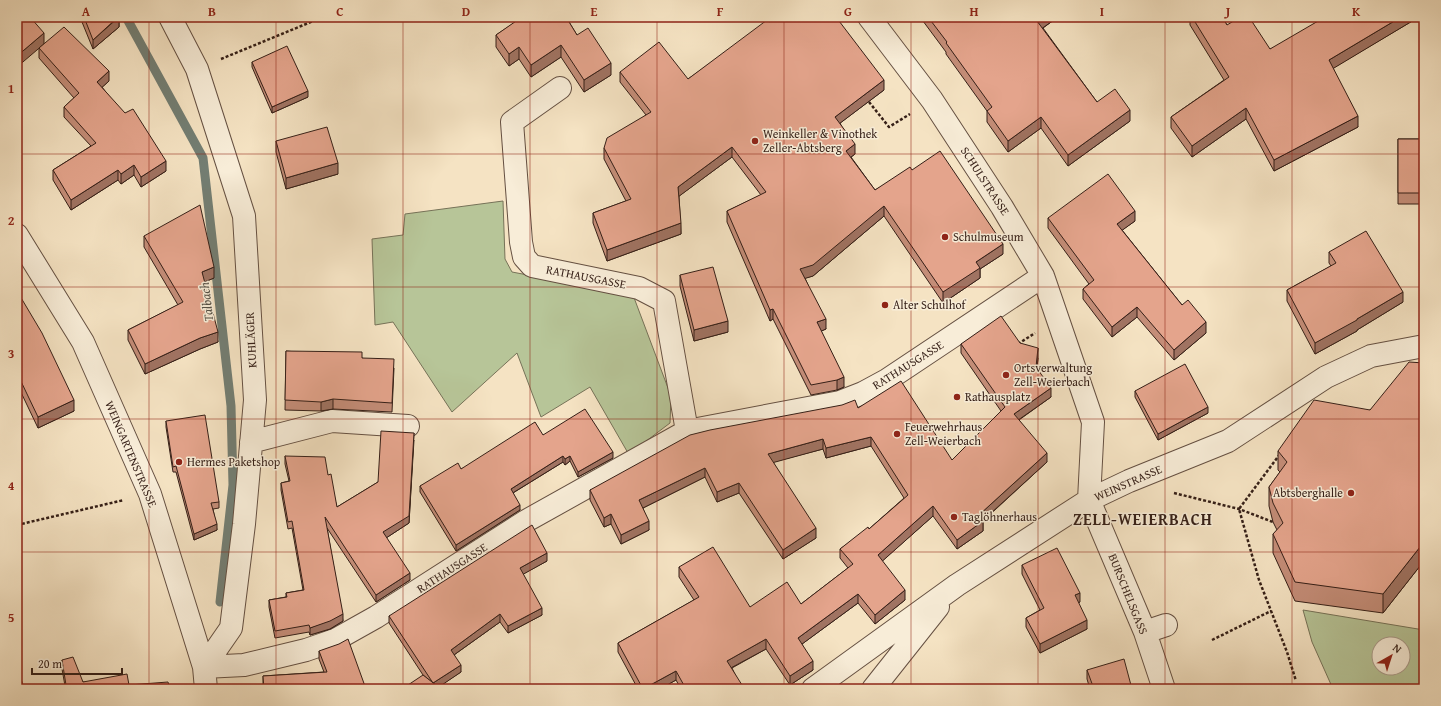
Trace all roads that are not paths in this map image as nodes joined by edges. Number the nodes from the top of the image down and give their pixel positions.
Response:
1 (170, 17) edge
2 (869, 17) edge
3 (560, 88) dead end
4 (17, 235) edge
5 (1043, 276) junction
6 (1424, 346) edge
7 (408, 426) dead end
8 (687, 431) junction
9 (251, 442) junction
10 (1089, 500) junction
11 (956, 585) junction
12 (1166, 625) dead end
13 (1145, 632) junction
14 (204, 667) junction
15 (206, 689) edge
16 (813, 689) edge
17 (873, 689) edge
18 (1164, 689) edge

1 - 9 street, KUHLÄGER
2 - 5 street, SCHULSTRASSE
3 - 8 street, RATHAUSGASSE
4 - 14 street, WEINGARTENSTRASSE
5 - 8 street, RATHAUSGASSE
5 - 10 street, SCHULSTRASSE
6 - 10 street, WEINSTRASSE
7 - 9 street
8 - 14 street, RATHAUSGASSE
9 - 14 street, KUHLÄGER
10 - 11 street, WEINSTRASSE
10 - 13 street, BURSCHELSGASS
11 - 16 street, WEINSTRASSE
11 - 17 street
12 - 13 street
13 - 18 street, BURSCHELSGASS
14 - 15 street, WEINGARTENSTRASSE

